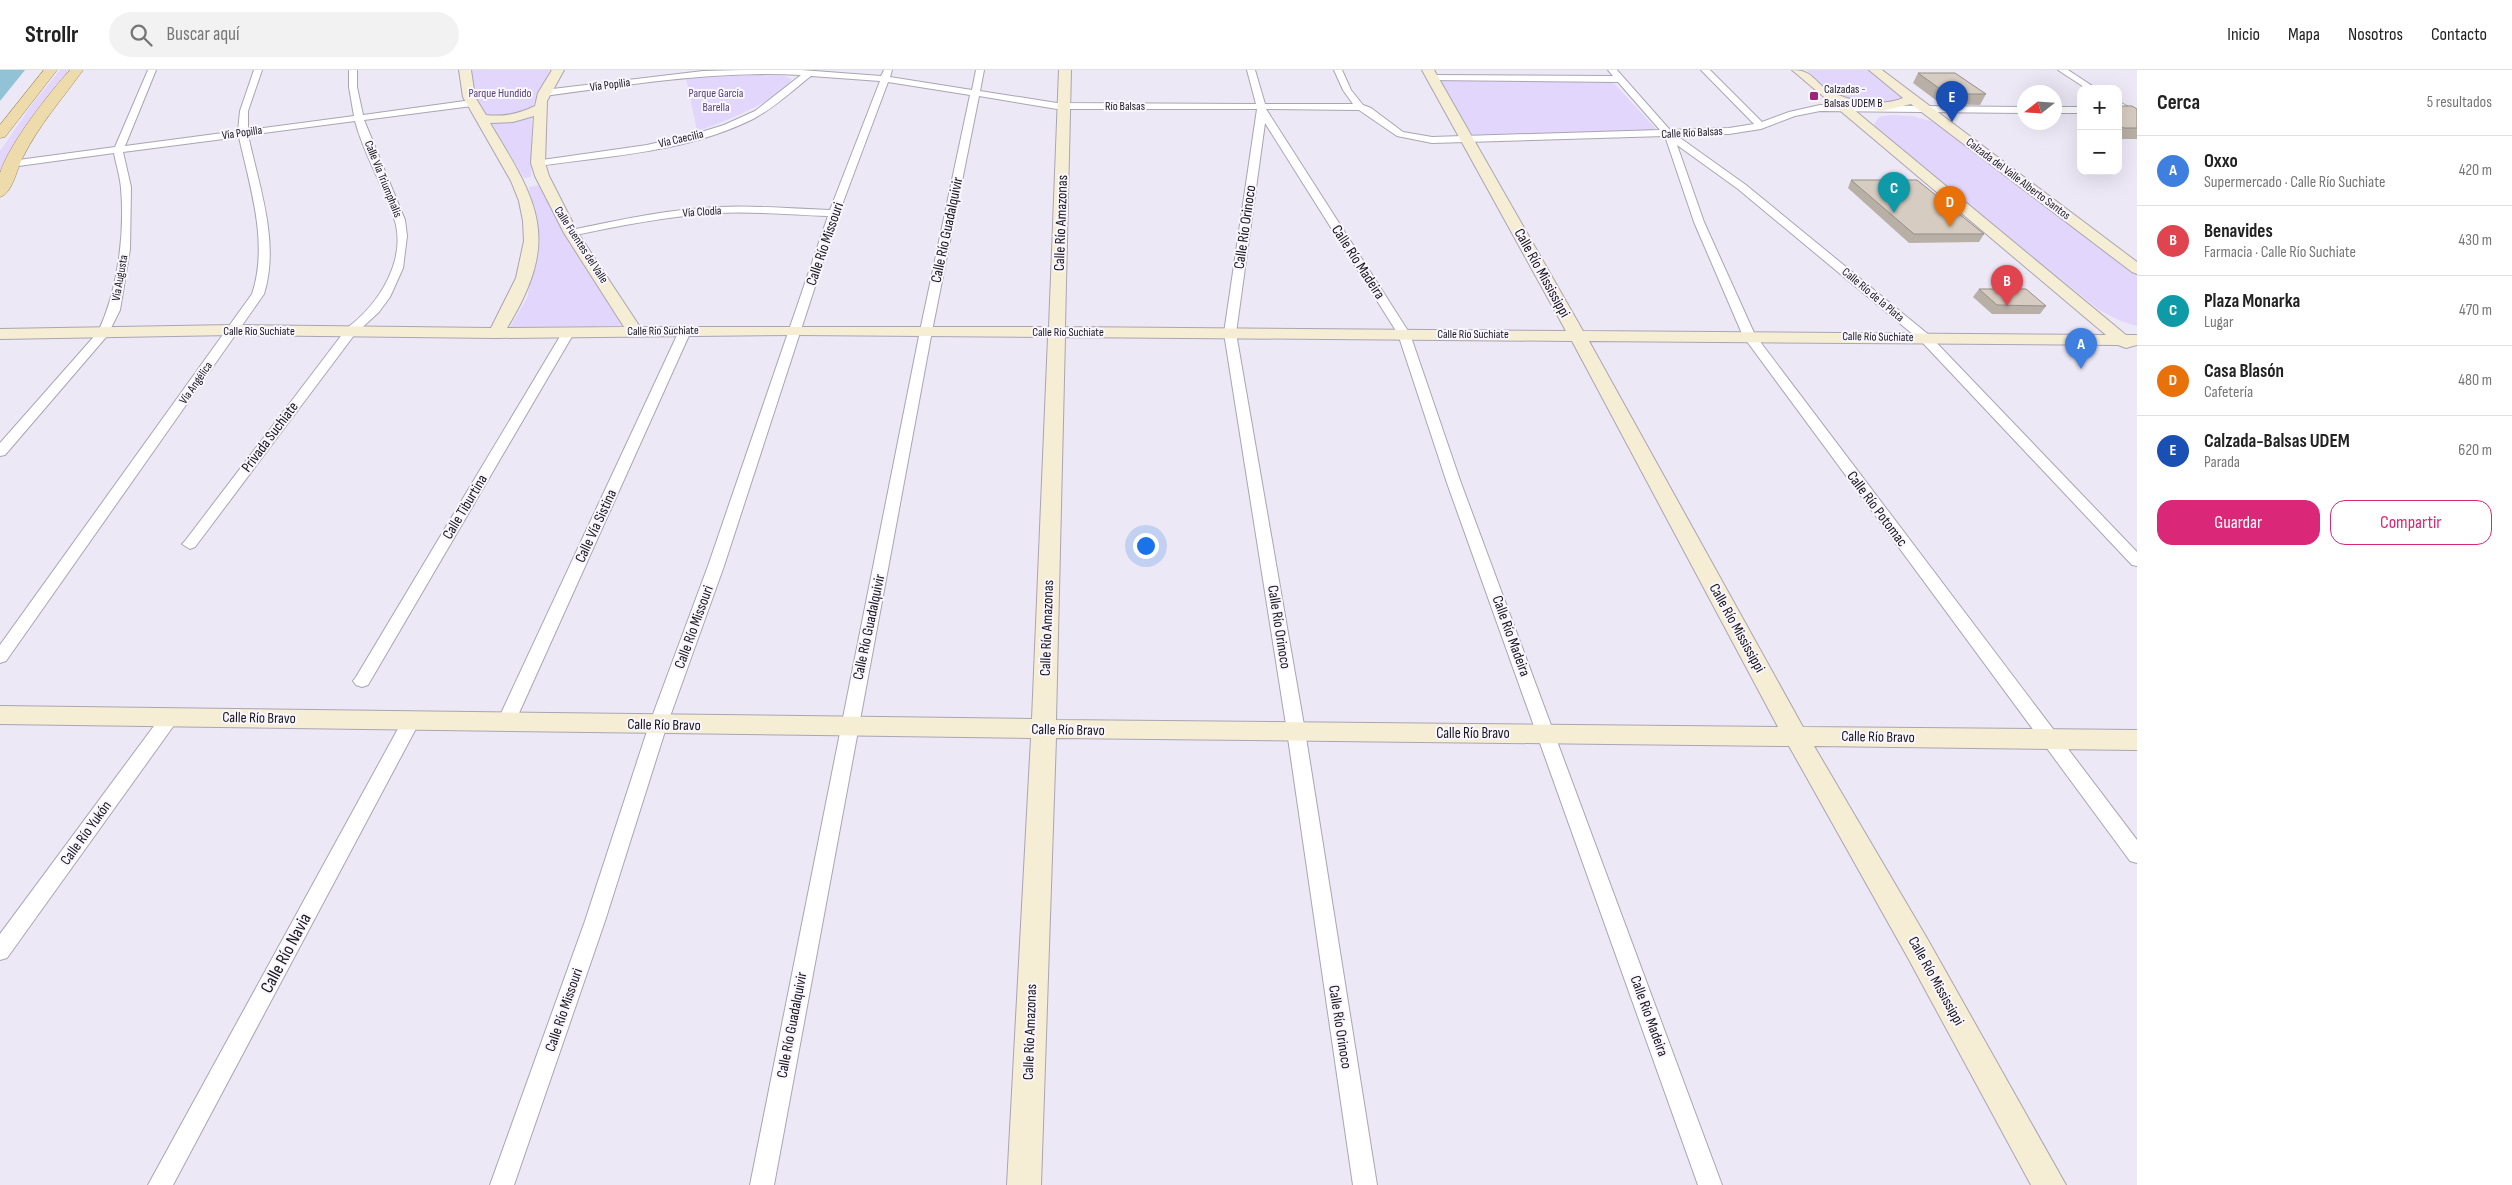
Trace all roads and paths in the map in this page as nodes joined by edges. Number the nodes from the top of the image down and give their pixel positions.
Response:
1 (51, 70) edge
2 (77, 70) edge
3 (152, 70) edge
4 (258, 70) edge
5 (354, 70) edge
6 (465, 70) edge
7 (558, 70) edge
8 (980, 70) edge
9 (1065, 70) edge
10 (1251, 70) edge
11 (1338, 70) edge
12 (1522, 70) edge
13 (1612, 70) edge
14 (1704, 70) edge
15 (1798, 70) edge
16 (1876, 70) edge
17 (2062, 70) edge
18 (782, 71) edge
19 (681, 73) edge
20 (808, 74) junction
21 (887, 74) edge
22 (1430, 74) edge
23 (1527, 78) junction
24 (1620, 79) junction
25 (2086, 85) edge
26 (1823, 90) junction
27 (544, 93) junction
28 (976, 94) junction
29 (1908, 95) junction
30 (472, 103) junction
31 (1064, 106) junction
32 (541, 108) junction
33 (1363, 108) junction
34 (1845, 108) junction
35 (1261, 109) junction
36 (1927, 109) junction
37 (2017, 110) edge
38 (2062, 110) edge
39 (2077, 110) edge
40 (2128, 110) edge
41 (2137, 116) edge
42 (358, 118) junction
43 (482, 118) junction
44 (1861, 123) junction
45 (1945, 124) junction
46 (1761, 126) junction
47 (243, 133) junction
48 (0, 134) edge
49 (1669, 134) junction
50 (1468, 140) junction
51 (118, 151) junction
52 (1677, 162) junction
53 (11, 164) junction
54 (1712, 164) junction
55 (540, 170) junction
56 (518, 181) junction
57 (0, 192) edge
58 (834, 213) junction
59 (571, 232) junction
60 (2137, 269) edge
61 (2095, 318) junction
62 (233, 330) junction
63 (796, 330) junction
64 (351, 331) junction
65 (685, 331) junction
66 (926, 331) junction
67 (2137, 331) edge
68 (635, 332) junction
69 (1058, 332) junction
70 (496, 333) junction
71 (568, 333) junction
72 (1230, 333) junction
73 (0, 334) edge
74 (103, 334) junction
75 (1404, 334) junction
76 (1577, 335) junction
77 (1748, 336) junction
78 (1925, 338) junction
79 (2129, 340) edge
80 (2137, 352) edge
81 (0, 452) edge
82 (190, 544) dead end
83 (2137, 562) edge
84 (0, 657) edge
85 (362, 681) dead end
86 (0, 715) edge
87 (171, 716) junction
88 (411, 721) junction
89 (506, 722) junction
90 (658, 725) junction
91 (848, 727) junction
92 (1044, 730) junction
93 (1296, 731) junction
94 (1547, 733) junction
95 (1795, 735) junction
96 (2050, 740) junction
97 (2137, 740) edge
98 (2137, 855) edge
99 (0, 951) edge
100 (160, 1185) edge
101 (502, 1185) edge
102 (762, 1185) edge
103 (1024, 1185) edge
104 (1365, 1185) edge
105 (1710, 1185) edge
106 (2049, 1185) edge

1 - 48 main road
2 - 53 main road
3 - 51 street
4 - 47 street, Vía Angélica
5 - 42 street, Calle Vía Triumphalis
6 - 30 street
7 - 27 street
8 - 28 street, Calle Río Guadalquivir
9 - 31 street, Calle Río Amazonas
10 - 35 street, Calle Río Orinoco
11 - 33 street, Calle Río Balsas
12 - 23 street
13 - 24 street, Calle Río de la Plata
14 - 46 street
15 - 26 street
16 - 29 street, Calzada del Valle Alberto Santos
17 - 25 street
18 - 19 street, Vía Popilia
18 - 20 street, Vía Popilia
19 - 27 street, Vía Popilia
20 - 21 street, Vía Popilia
20 - 55 street, Vía Caecilia
21 - 28 street, Río Balsas
21 - 58 street, Calle Río Missouri
22 - 23 street
22 - 50 street, Calle Río Mississippi
23 - 24 street
24 - 49 street, Calle Río de la Plata
26 - 29 street
26 - 34 street
27 - 32 street
28 - 31 street, Río Balsas
28 - 66 street, Calle Río Guadalquivir
29 - 36 street, Calzada del Valle Alberto Santos
30 - 42 street, Vía Popilla
30 - 43 street
31 - 35 street, Río Balsas
31 - 69 street, Calle Río Amazonas
32 - 43 street
32 - 55 street
33 - 35 street, Río Balsas
33 - 50 street, Calle Río Balsas
34 - 36 street, Calle Río Balsas
34 - 44 street
34 - 46 street, Calle Río Balsas
35 - 72 street, Calle Río Orinoco
35 - 75 street, Calle Río Madeira
36 - 37 street, Calle Río Balsas
36 - 45 street, Calzada del Valle Alberto Santos
38 - 39 street
40 - 41 street
42 - 47 street, Vía Popilla
42 - 64 street, Calle Vía Triumphalis
43 - 56 street
44 - 45 street
44 - 61 street
45 - 60 street, Calzada del Valle Alberto Santos
46 - 49 street, Calle Río Balsas
47 - 51 street, Vía Popilla
47 - 62 street, Vía Angélica
49 - 50 street, Calle Río Balsas
49 - 52 street, Calle Río Potomac
49 - 54 street, Calle Río de la Plata
50 - 76 street, Calle Río Mississippi
51 - 53 street, Vía Popilla
51 - 74 street, Vía Augusta
52 - 54 street
52 - 77 street, Calle Río Potomac
53 - 57 main road
54 - 78 street, Calle Río de la Plata
55 - 56 street
55 - 59 street, Calle Fuentes del Valle
56 - 70 street
58 - 59 street, Vía Clodia
58 - 63 street, Calle Río Missouri
59 - 68 street, Calle Fuentes del Valle
61 - 67 street
61 - 79 street
62 - 64 street, Calle Río Suchiate
62 - 74 street, Calle Río Suchiate
62 - 84 street, Vía Angélica
63 - 65 street, Calle Río Suchiate
63 - 66 street, Calle Río Suchiate
63 - 90 street, Calle Río Missouri
64 - 70 street, Calle Río Suchiate
64 - 82 street, Privada Suchiate
65 - 68 street, Calle Río Suchiate
65 - 89 street, Calle Vía Sistina
66 - 69 street, Calle Río Suchiate
66 - 91 street, Calle Río Guadalquivir
68 - 71 street, Calle Río Suchiate
69 - 72 street, Calle Río Suchiate
69 - 92 street, Calle Río Amazonas
70 - 71 street, Calle Río Suchiate
71 - 85 street, Calle Tiburtina
72 - 75 street, Calle Río Suchiate
72 - 93 street, Calle Río Orinoco
73 - 74 street, Calle Río Suchiate
74 - 81 street, Vía Augusta
75 - 76 street, Calle Río Suchiate
75 - 94 street, Calle Río Madeira
76 - 77 street, Calle Río Suchiate
76 - 95 street, Calle Río Mississippi
77 - 78 street, Calle Río Suchiate
77 - 96 street, Calle Río Potomac
78 - 79 street, Calle Río Suchiate
78 - 83 street, Calle Río de la Plata
79 - 80 street
86 - 87 street, Calle Río Bravo
87 - 88 street, Calle Río Bravo
87 - 99 street, Calle Río Yukón
88 - 89 street, Calle Río Bravo
88 - 100 street, Calle Río Navia
89 - 90 street, Calle Río Bravo
90 - 91 street, Calle Río Bravo
90 - 101 street, Calle Río Missouri
91 - 92 street, Calle Río Bravo
91 - 102 street, Calle Río Guadalquivir
92 - 93 street, Calle Río Bravo
92 - 103 street, Calle Río Amazonas
93 - 94 street, Calle Río Bravo
93 - 104 street, Calle Río Orinoco
94 - 95 street, Calle Río Bravo
94 - 105 street, Calle Río Madeira
95 - 96 street, Calle Río Bravo
95 - 106 street, Calle Río Mississippi
96 - 97 street, Calle Río Bravo
96 - 98 street, Calle Río Potomac

